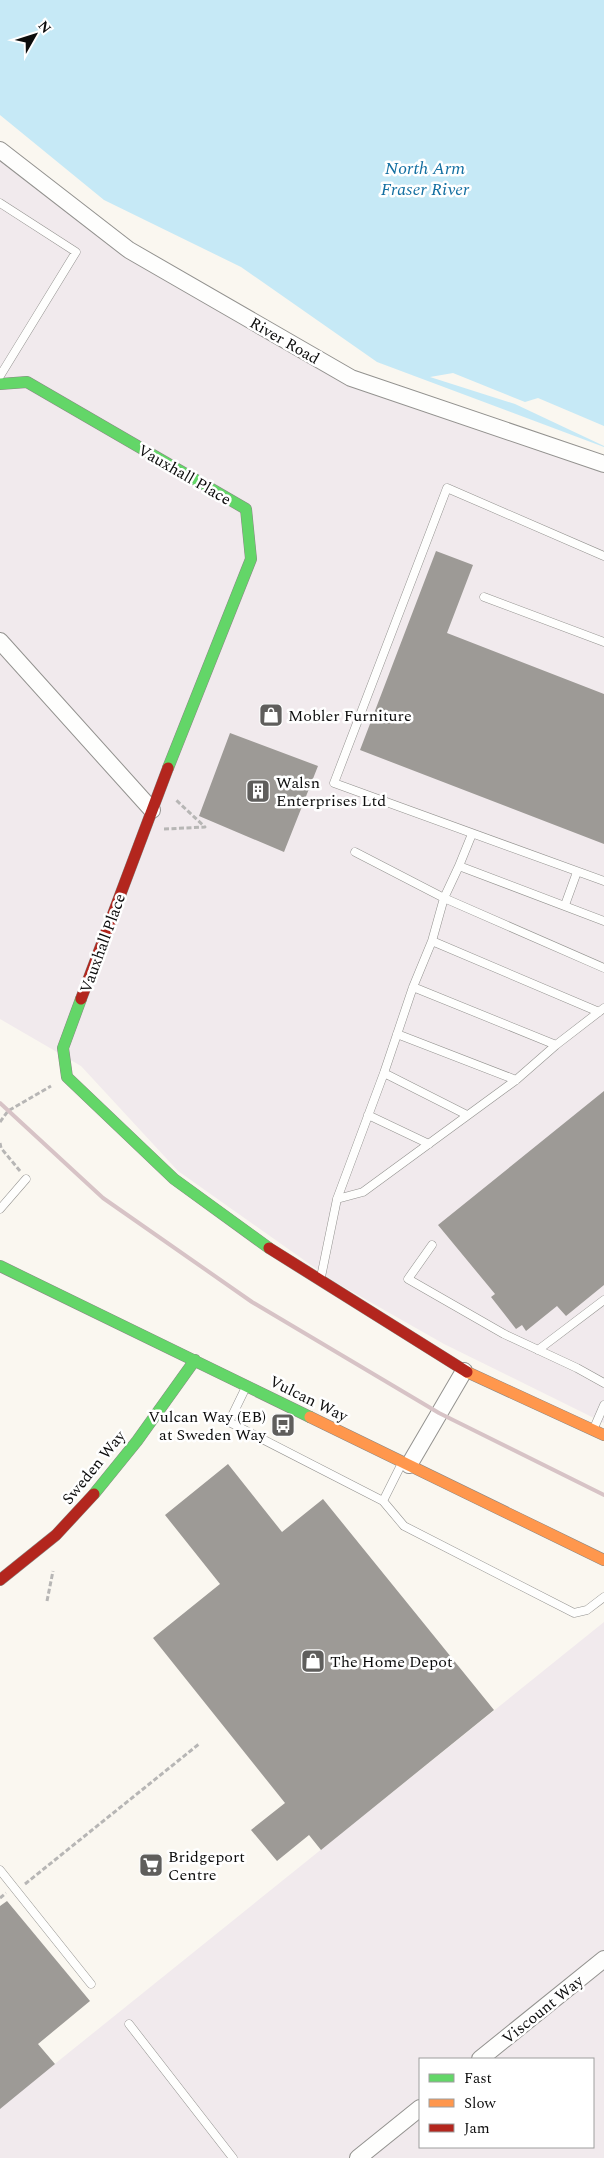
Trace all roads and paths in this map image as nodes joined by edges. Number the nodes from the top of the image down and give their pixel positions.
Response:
1 (0, 150) edge
2 (0, 203) edge
3 (0, 376) edge
4 (0, 384) edge
5 (604, 464) edge
6 (604, 556) edge
7 (484, 597) dead end
8 (0, 641) edge
9 (604, 642) edge
10 (162, 786) junction
11 (152, 810) junction
12 (144, 830) junction
13 (472, 834) junction
14 (356, 852) dead end
15 (459, 866) junction
16 (576, 872) junction
17 (604, 881) edge
18 (444, 898) junction
19 (565, 905) junction
20 (604, 921) edge
21 (432, 941) junction
22 (604, 968) edge
23 (413, 987) junction
24 (602, 1010) edge
25 (397, 1034) junction
26 (556, 1045) junction
27 (384, 1073) junction
28 (67, 1077) junction
29 (516, 1080) junction
30 (368, 1115) junction
31 (467, 1115) junction
32 (0, 1122) edge
33 (0, 1143) edge
34 (429, 1144) junction
35 (26, 1179) joint
36 (336, 1199) junction
37 (0, 1209) edge
38 (432, 1245) dead end
39 (0, 1266) edge
40 (320, 1280) junction
41 (604, 1300) edge
42 (538, 1350) junction
43 (195, 1360) junction
44 (464, 1371) junction
45 (604, 1383) edge
46 (247, 1386) junction
47 (604, 1405) edge
48 (593, 1430) junction
49 (604, 1435) edge
50 (406, 1463) junction
51 (383, 1501) junction
52 (604, 1560) edge
53 (53, 1571) dead end
54 (0, 1580) edge
55 (604, 1597) edge
56 (47, 1601) dead end
57 (199, 1744) dead end
58 (0, 1870) edge
59 (25, 1884) dead end
60 (604, 1959) edge
61 (92, 1984) dead end
62 (128, 2024) dead end
63 (481, 2058) edge
64 (419, 2109) edge
65 (233, 2158) edge
66 (358, 2158) edge

1 - 5 street, River Road
2 - 3 lane
4 - 10 street, Vauxhall Place
6 - 13 lane
7 - 9 lane
8 - 11 street
10 - 11 street, Vauxhall Place
10 - 12 path
11 - 12 street, Vauxhall Place
12 - 28 street, Vauxhall Place
13 - 15 lane
13 - 16 lane
14 - 18 lane
15 - 18 lane
15 - 19 lane
16 - 17 lane
16 - 19 lane
18 - 21 lane
18 - 22 lane
19 - 20 lane
21 - 23 lane
21 - 24 lane
23 - 25 lane
23 - 26 lane
24 - 26 lane
25 - 27 lane
25 - 29 lane
26 - 29 lane
27 - 30 lane
27 - 31 lane
28 - 32 path
28 - 40 street
29 - 31 lane
30 - 34 lane
30 - 36 lane
31 - 34 lane
33 - 35 path
34 - 36 lane
35 - 37 lane
36 - 40 lane
38 - 42 lane
39 - 43 street, Vulcan Way
40 - 44 street
41 - 42 lane
42 - 45 lane
43 - 46 street, Vulcan Way
43 - 54 street, Sweden Way
44 - 48 street
44 - 50 street
46 - 50 street, Vulcan Way
46 - 51 lane
47 - 48 lane
48 - 49 street
50 - 51 lane
50 - 52 street, Vulcan Way
51 - 55 lane
53 - 56 path
57 - 59 path
58 - 61 lane
60 - 63 street, Viscount Way
62 - 65 lane
64 - 66 street

